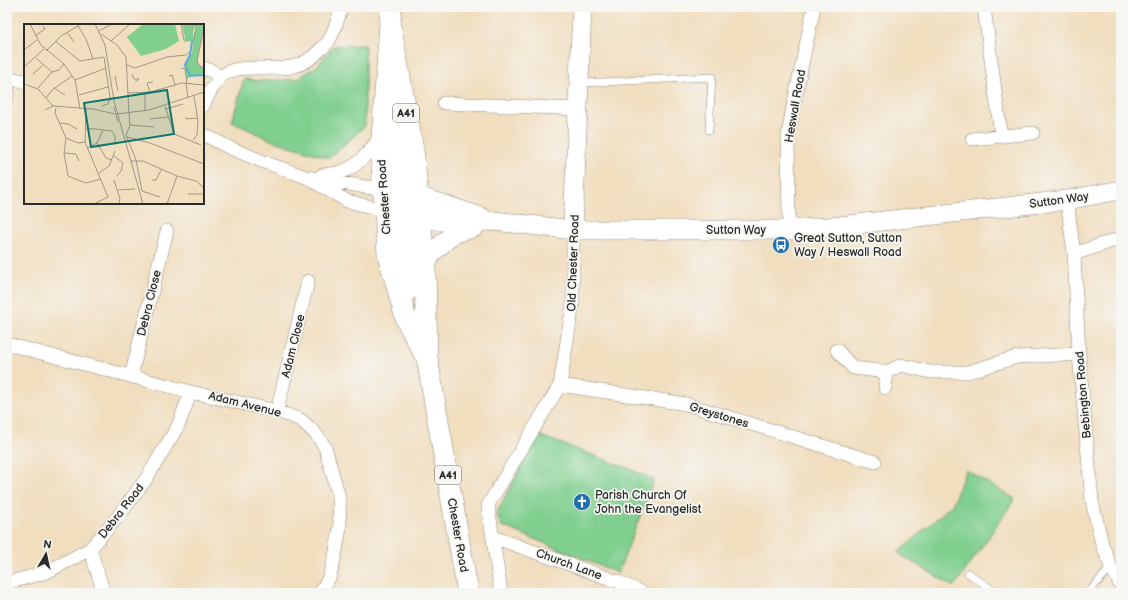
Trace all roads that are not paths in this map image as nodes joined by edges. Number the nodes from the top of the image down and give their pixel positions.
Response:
1 (342, 7) edge
2 (391, 7) edge
3 (582, 7) edge
4 (814, 7) edge
5 (984, 7) edge
6 (390, 29) junction
7 (204, 68) edge
8 (220, 77) junction
9 (8, 78) edge
10 (24, 81) edge
11 (579, 83) junction
12 (7, 97) edge
13 (444, 103) dead end
14 (204, 104) edge
15 (578, 109) junction
16 (709, 130) dead end
17 (1033, 133) dead end
18 (382, 134) junction
19 (204, 135) edge
20 (1001, 135) junction
21 (972, 139) dead end
22 (306, 177) junction
23 (1121, 190) edge
24 (400, 193) junction
25 (1067, 200) junction
26 (402, 214) junction
27 (494, 221) junction
28 (574, 230) junction
29 (789, 230) junction
30 (166, 231) dead end
31 (1121, 238) edge
32 (1074, 254) junction
33 (425, 268) junction
34 (308, 281) dead end
35 (7, 344) edge
36 (837, 350) dead end
37 (1080, 354) junction
38 (427, 358) junction
39 (886, 372) junction
40 (131, 376) junction
41 (560, 385) junction
42 (886, 388) dead end
43 (191, 392) junction
44 (277, 411) junction
45 (874, 462) dead end
46 (493, 537) junction
47 (90, 549) junction
48 (1111, 567) junction
49 (968, 573) dead end
50 (7, 583) edge
51 (1121, 586) edge
52 (321, 592) dead end
53 (104, 593) edge
54 (468, 593) edge
55 (501, 593) edge
56 (643, 593) edge
57 (997, 593) edge
58 (1088, 593) edge

1 - 8 street
2 - 6 main road, Chester Road / A41
3 - 11 main road, Old Chester Road
4 - 29 street, Heswall Road
5 - 20 street
6 - 18 main road, Chester Road / A41
6 - 24 main road, Chester Road / A41
7 - 8 street
8 - 14 street
9 - 10 street
9 - 12 street
11 - 15 main road, Old Chester Road
11 - 16 lane
13 - 15 street
15 - 28 main road, Old Chester Road
17 - 20 street
18 - 22 street
18 - 24 main road, Chester Road / A41
19 - 22 street
20 - 21 street
22 - 24 street
22 - 26 street
23 - 25 main road, Sutton Way
24 - 26 main road, Chester Road / A41
24 - 26 main road, Chester Road / A41
24 - 27 main road, Sutton Way
25 - 29 main road, Sutton Way
25 - 32 street, Bebington Road
26 - 27 main road, Sutton Way
26 - 33 main road, Chester Road / A41
26 - 38 main road, Chester Road / A41
27 - 28 main road, Sutton Way
27 - 33 main road, Sutton Way
28 - 29 main road, Sutton Way
28 - 41 street, Old Chester Road
30 - 40 street, Debra Close
31 - 32 street
32 - 37 street, Bebington Road
33 - 38 main road, Chester Road / A41
34 - 44 street, Adam Close
35 - 40 street, Adam Avenue
36 - 39 street
37 - 39 street
37 - 48 street, Bebington Road
38 - 54 main road, Chester Road / A41
39 - 42 street
40 - 43 street, Adam Avenue
41 - 45 street, Greystones
41 - 46 street, Old Chester Road
43 - 44 street, Adam Avenue
43 - 47 street, Debra Road
44 - 52 street, Adam Avenue
46 - 55 street, Old Chester Road
46 - 56 street, Church Lane
47 - 50 street, Debra Road
47 - 53 street
48 - 51 street, Bebington Road
48 - 58 lane
49 - 57 lane

